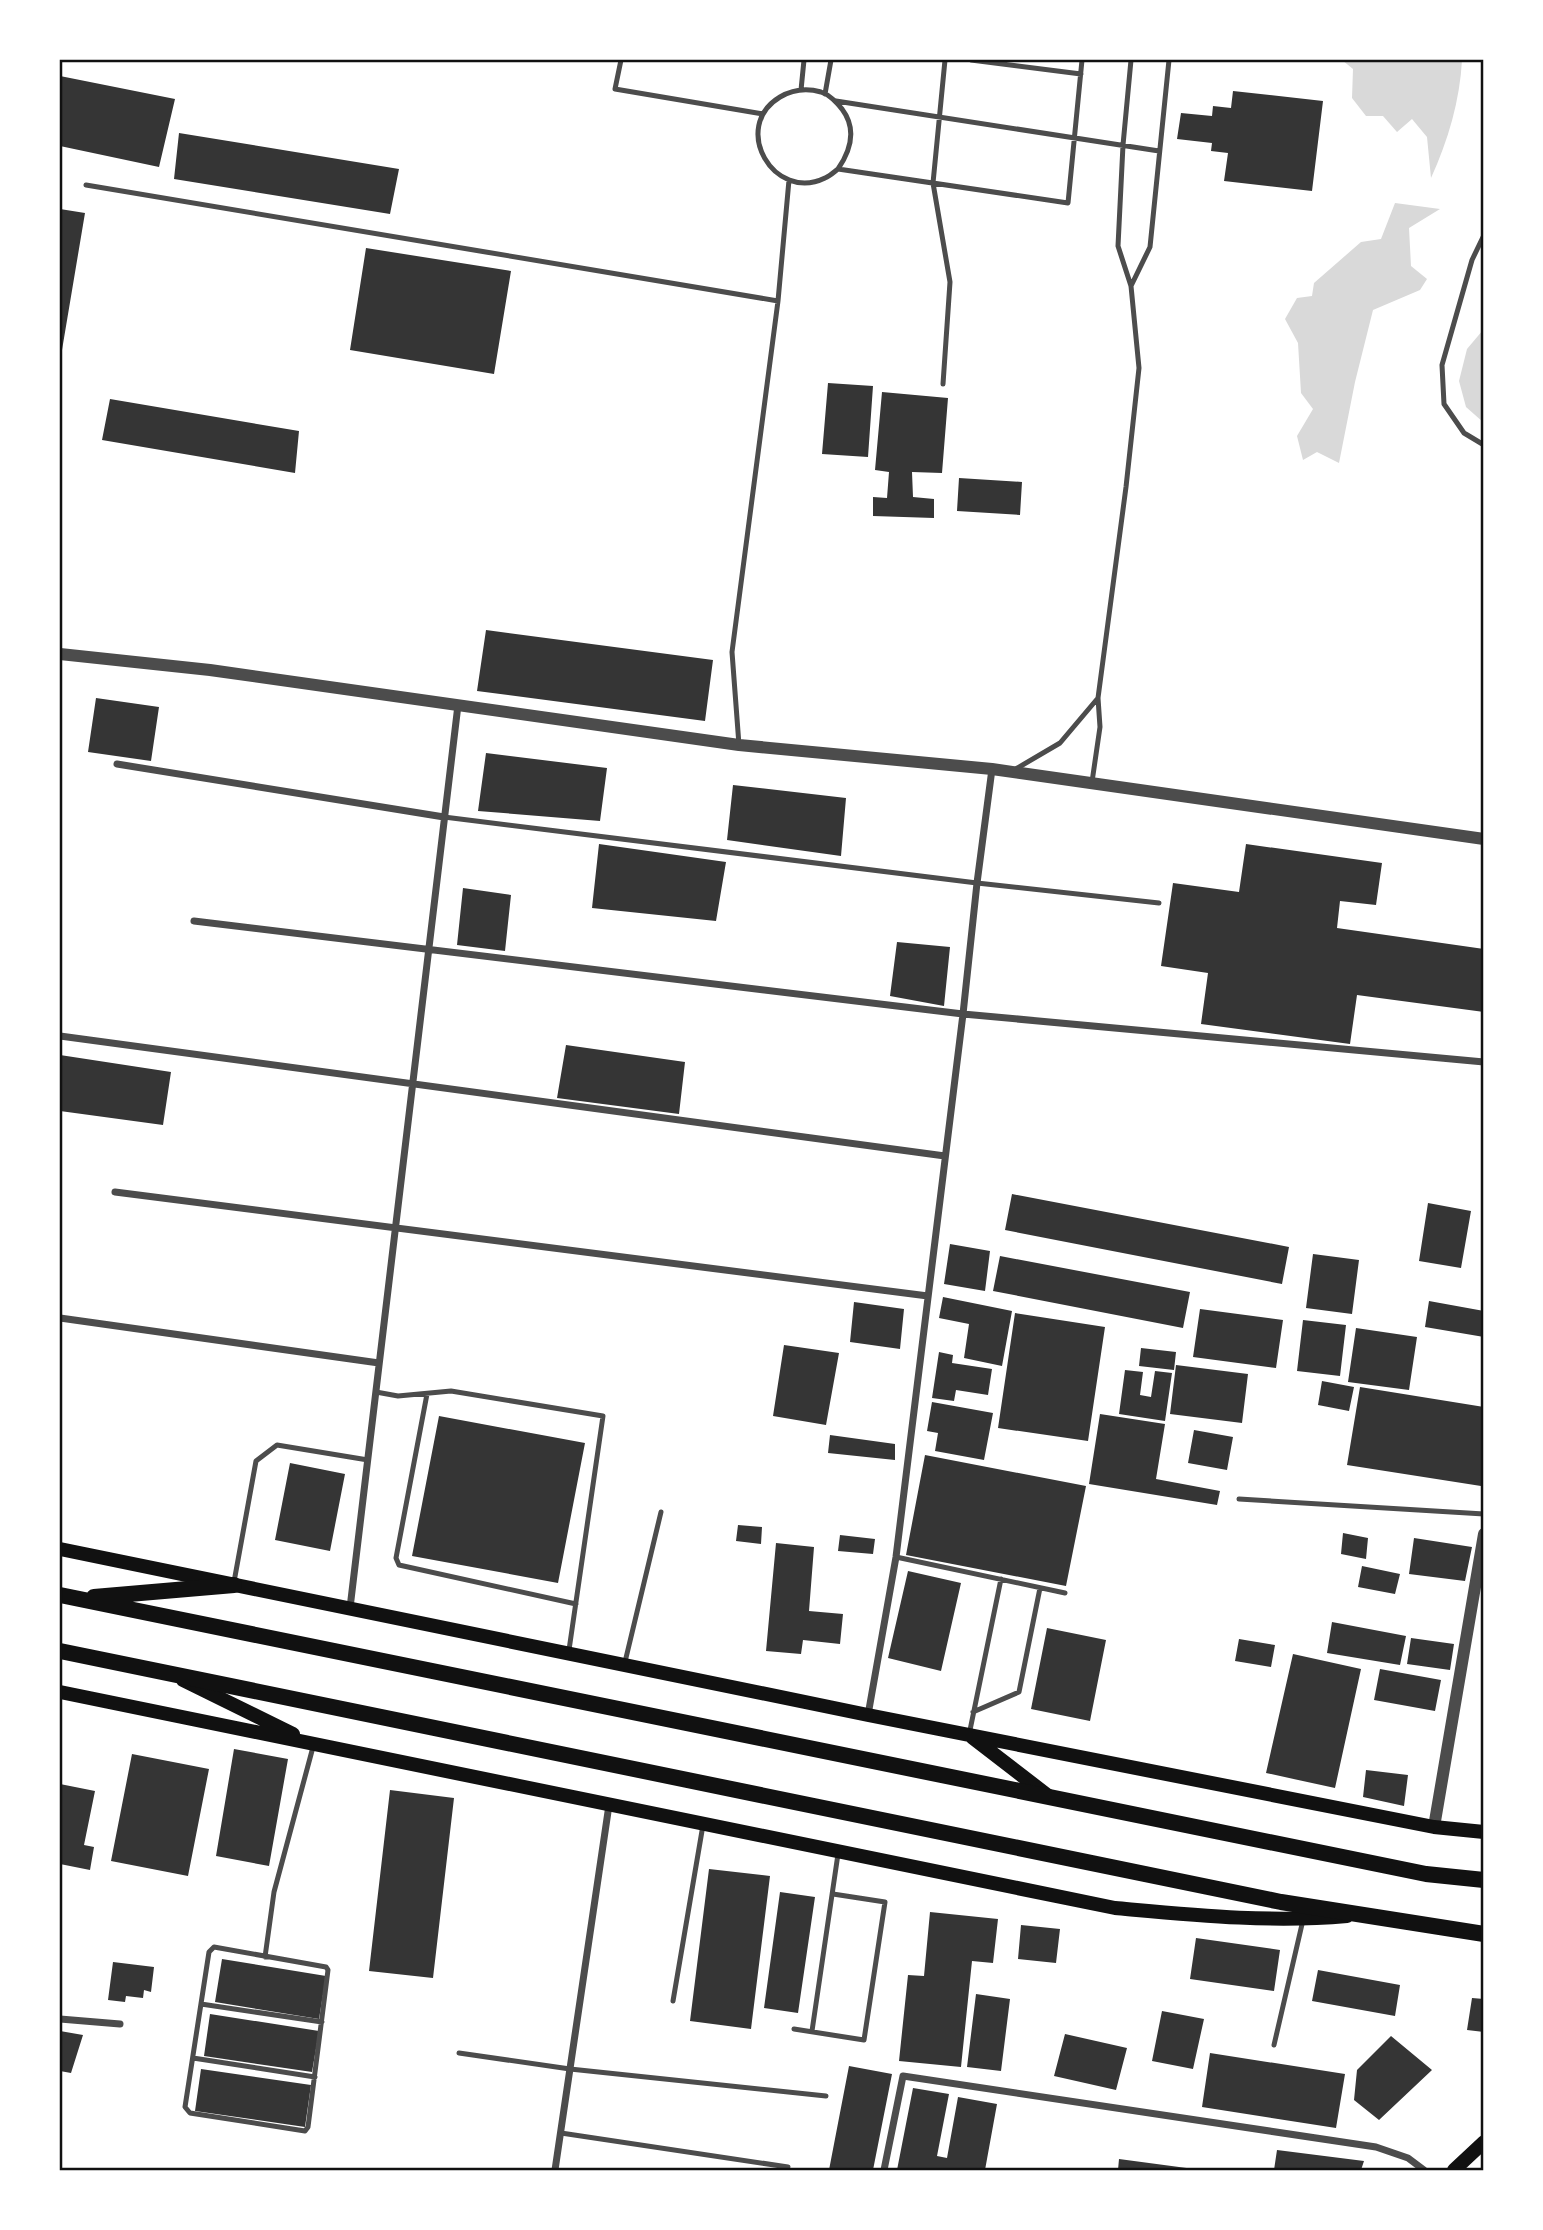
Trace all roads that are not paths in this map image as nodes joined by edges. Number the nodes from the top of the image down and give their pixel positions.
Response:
1 (621, 60) edge
2 (804, 60) edge
3 (831, 60) edge
4 (945, 60) edge
5 (971, 60) edge
6 (1082, 60) edge
7 (1131, 60) edge
8 (1169, 60) edge
9 (1081, 74) junction
10 (801, 90) junction
11 (825, 94) junction
12 (835, 101) junction
13 (763, 114) junction
14 (940, 117) junction
15 (1074, 138) junction
16 (1123, 145) junction
17 (1159, 151) junction
18 (838, 169) junction
19 (789, 180) junction
20 (933, 183) junction
21 (86, 185) dead end
22 (1483, 235) edge
23 (1131, 286) junction
24 (778, 301) junction
25 (943, 384) dead end
26 (1483, 445) edge
27 (60, 654) edge
28 (1098, 698) junction
29 (458, 705) junction
30 (739, 745) junction
31 (117, 764) dead end
32 (992, 769) junction
33 (1011, 772) junction
34 (1092, 784) junction
35 (444, 817) junction
36 (1483, 839) edge
37 (977, 883) junction
38 (1159, 903) dead end
39 (194, 921) dead end
40 (429, 949) junction
41 (963, 1014) junction
42 (60, 1036) edge
43 (1483, 1062) edge
44 (413, 1083) junction
45 (945, 1156) junction
46 (115, 1192) dead end
47 (395, 1228) junction
48 (928, 1296) junction
49 (60, 1318) edge
50 (379, 1363) junction
51 (376, 1392) junction
52 (427, 1394) junction
53 (368, 1460) junction
54 (1238, 1499) dead end
55 (660, 1511) dead end
56 (1483, 1514) edge
57 (1483, 1534) edge
58 (60, 1549) edge
59 (896, 1557) junction
60 (1002, 1579) junction
61 (234, 1585) junction
62 (1040, 1588) junction
63 (1065, 1593) dead end
64 (67, 1597) edge
65 (576, 1604) junction
66 (350, 1609) junction
67 (60, 1651) edge
68 (568, 1654) junction
69 (625, 1665) junction
70 (169, 1673) junction
71 (60, 1692) edge
72 (973, 1712) junction
73 (868, 1715) junction
74 (969, 1735) junction
75 (314, 1744) junction
76 (1052, 1799) junction
77 (609, 1804) junction
78 (704, 1824) junction
79 (1434, 1827) junction
80 (1483, 1832) edge
81 (839, 1852) junction
82 (1483, 1880) edge
83 (833, 1894) junction
84 (1359, 1915) junction
85 (1303, 1920) junction
86 (1483, 1934) edge
87 (265, 1957) junction
88 (673, 2001) dead end
89 (201, 2004) junction
90 (60, 2019) edge
91 (322, 2022) junction
92 (120, 2024) dead end
93 (794, 2029) dead end
94 (812, 2031) junction
95 (1274, 2046) dead end
96 (459, 2053) dead end
97 (192, 2058) junction
98 (570, 2069) junction
99 (315, 2077) junction
100 (826, 2096) dead end
101 (561, 2133) junction
102 (1483, 2142) edge
103 (788, 2167) dead end
104 (555, 2171) edge
105 (884, 2171) edge
106 (1424, 2171) edge
107 (1454, 2171) edge

1 - 13 lane
2 - 10 lane
3 - 11 lane
4 - 14 lane
5 - 9 lane
6 - 9 lane
7 - 16 lane
8 - 17 lane
9 - 15 lane
10 - 11 lane
10 - 13 lane
11 - 12 lane
12 - 14 lane
12 - 18 lane
13 - 19 lane
14 - 15 lane
14 - 20 lane
15 - 16 lane
15 - 20 lane
16 - 17 lane
16 - 23 lane
17 - 23 lane
18 - 19 lane
18 - 20 lane
19 - 24 lane
20 - 25 lane
21 - 24 lane
22 - 26 lane
23 - 28 lane
24 - 30 lane
27 - 29 street
28 - 33 lane
28 - 34 lane
29 - 30 street
29 - 35 street
30 - 32 street
31 - 35 street
32 - 33 street
32 - 37 street
33 - 34 street
34 - 36 street
35 - 37 lane
35 - 40 street
37 - 38 lane
37 - 41 street
39 - 40 street
40 - 41 street
40 - 44 street
41 - 43 street
41 - 45 street
42 - 44 street
44 - 45 street
44 - 47 street
45 - 48 street
46 - 47 street
47 - 48 street
47 - 50 street
48 - 59 street
49 - 50 street
50 - 51 street
51 - 52 lane
51 - 53 street
52 - 65 lane
52 - 65 lane
53 - 61 lane
53 - 66 street
54 - 56 lane
55 - 69 lane
57 - 79 street
58 - 61 main road
59 - 60 lane
59 - 73 street
60 - 62 lane
60 - 72 lane
61 - 64 main road
61 - 66 main road
62 - 63 lane
62 - 72 lane
64 - 76 main road
65 - 68 lane
66 - 68 main road
67 - 70 main road
68 - 69 main road
69 - 73 main road
70 - 75 main road
70 - 84 main road
71 - 75 main road
72 - 74 lane
73 - 74 main road
74 - 76 main road
74 - 79 main road
75 - 77 main road
75 - 87 lane
76 - 82 main road
77 - 78 main road
77 - 98 street
78 - 81 main road
78 - 88 lane
79 - 80 main road
81 - 83 lane
81 - 85 main road
83 - 94 lane
83 - 94 lane
84 - 85 main road
84 - 86 main road
85 - 95 lane
87 - 89 lane
87 - 91 lane
89 - 91 lane
89 - 97 lane
90 - 92 street
91 - 99 lane
93 - 94 lane
96 - 98 lane
97 - 99 lane
97 - 99 lane
98 - 100 lane
98 - 101 street
101 - 103 lane
101 - 104 street
102 - 107 main road
105 - 106 street

